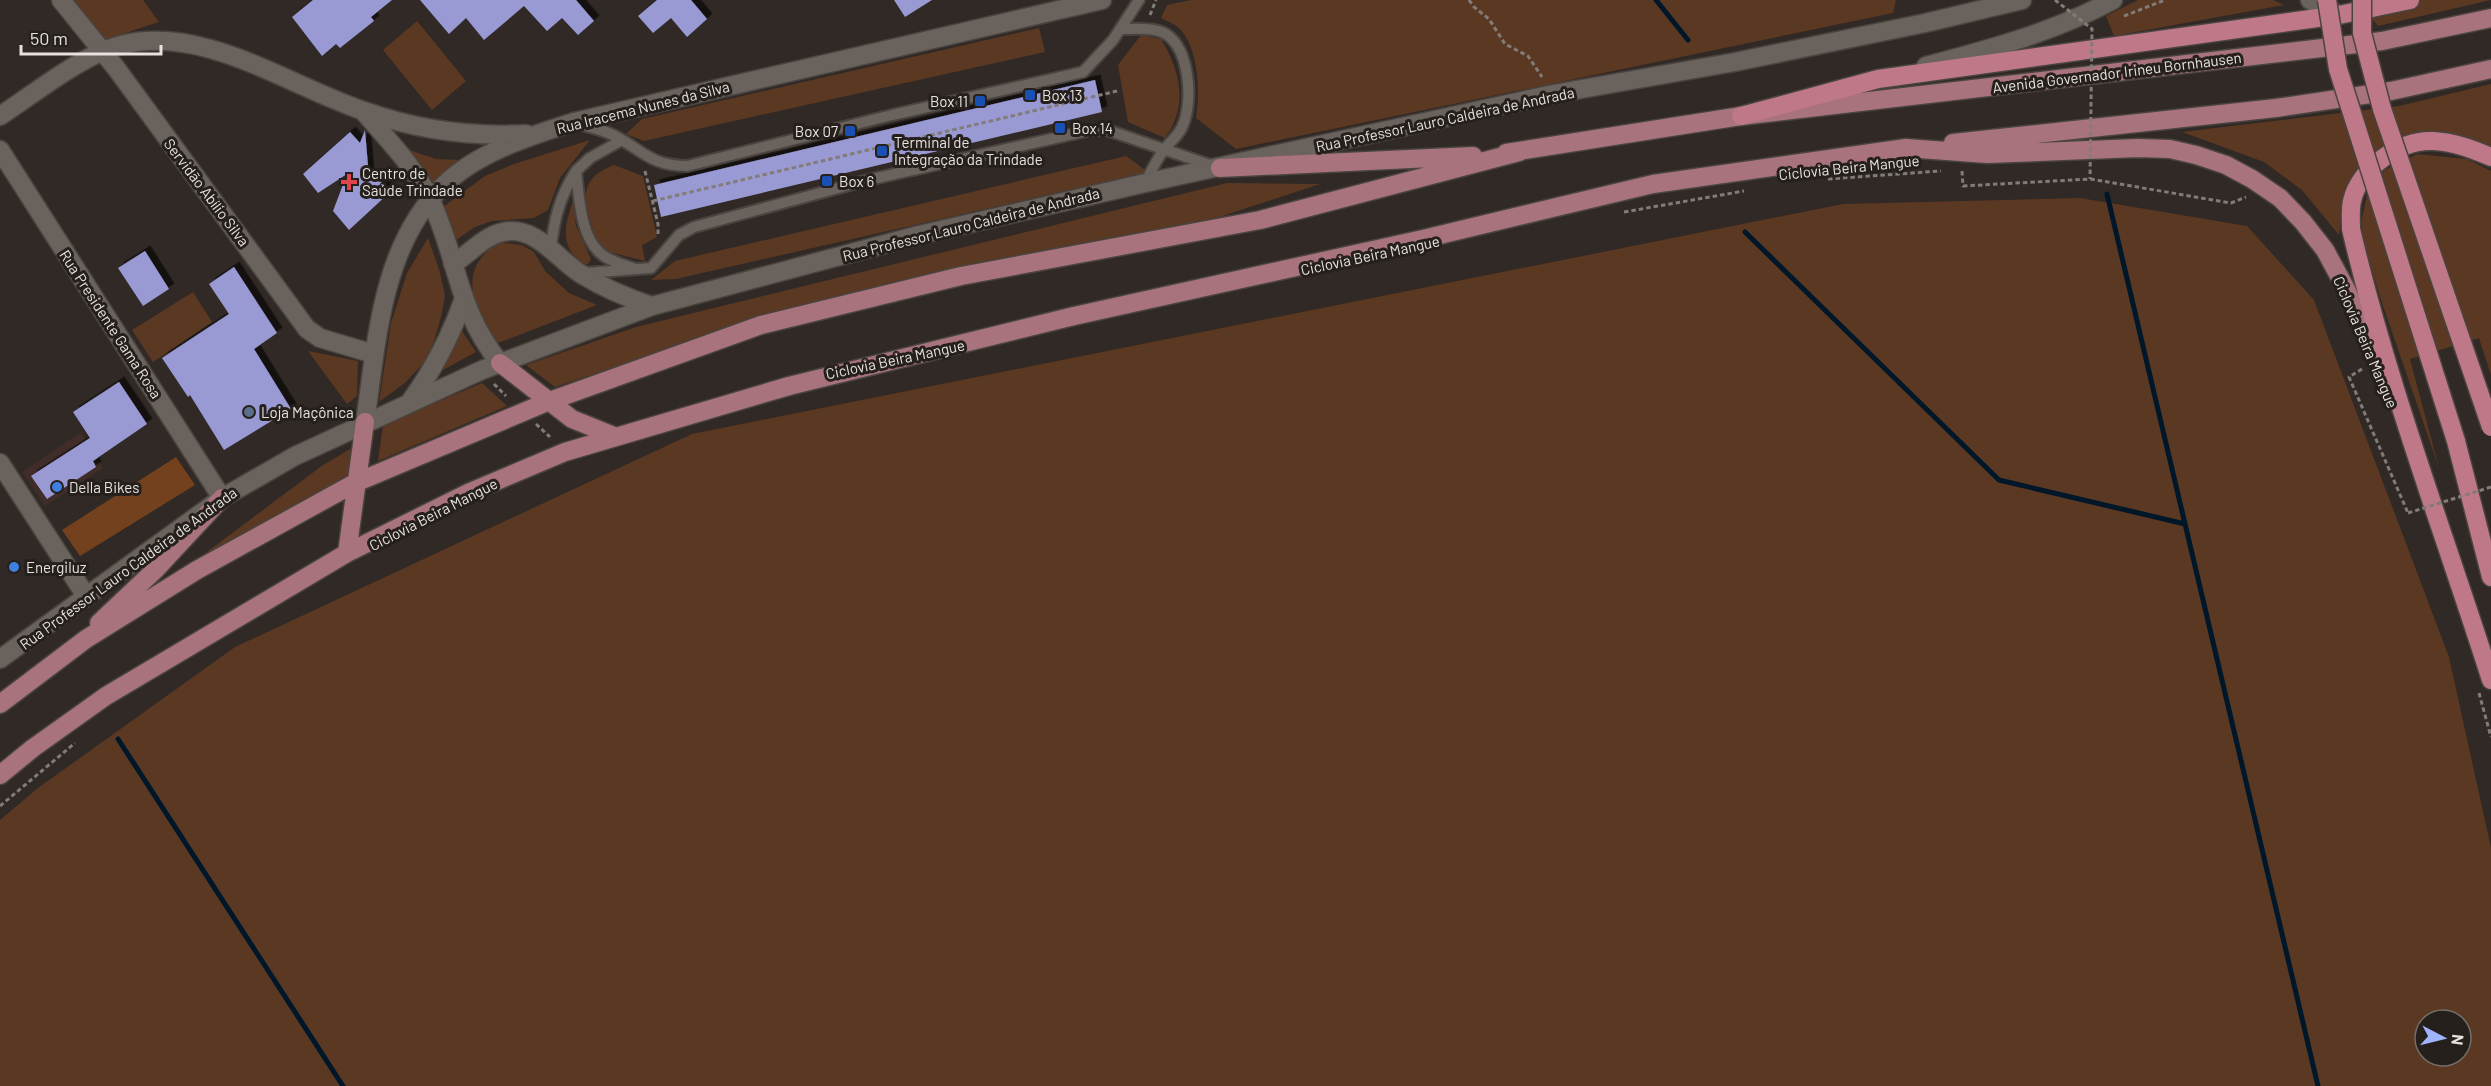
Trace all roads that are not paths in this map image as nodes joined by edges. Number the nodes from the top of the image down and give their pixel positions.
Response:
1 (61, 0) edge
2 (1102, 0) edge
3 (1139, 0) edge
4 (2022, 0) edge
5 (2113, 0) edge
6 (2310, 0) edge
7 (2327, 0) edge
8 (2362, 0) edge
9 (2410, 0) edge
10 (2339, 15) junction
11 (2491, 18) edge
12 (1120, 29) junction
13 (101, 51) junction
14 (2491, 69) edge
15 (1878, 79) junction
16 (363, 111) junction
17 (0, 116) edge
18 (1741, 116) junction
19 (574, 122) junction
20 (539, 133) junction
21 (622, 140) junction
22 (1906, 148) junction
23 (0, 150) edge
24 (1164, 150) junction
25 (1519, 152) junction
26 (2491, 157) edge
27 (1220, 168) junction
28 (576, 171) junction
29 (1145, 183) junction
30 (430, 200) junction
31 (551, 248) junction
32 (453, 264) junction
33 (639, 270) junction
34 (580, 273) junction
35 (463, 301) junction
36 (652, 306) junction
37 (374, 354) junction
38 (500, 363) junction
39 (410, 402) junction
40 (547, 402) junction
41 (2398, 406) junction
42 (365, 422) junction
43 (2491, 427) edge
44 (614, 436) junction
45 (0, 463) edge
46 (355, 483) junction
47 (222, 498) junction
48 (346, 553) junction
49 (2491, 577) edge
50 (86, 596) junction
51 (86, 639) junction
52 (0, 660) edge
53 (2483, 681) edge
54 (0, 704) edge
55 (0, 775) edge

1 - 13 street, Servidão Abílio Silva
2 - 19 street, Rua Iracema Nunes da Silva
3 - 12 lane
4 - 27 street, Rua Professor Lauro Caldeira de Andrada
5 - 15 street
6 - 10 street
7 - 49 highway, bridge
8 - 43 highway, bridge
9 - 10 highway
10 - 15 highway
11 - 18 main road, Avenida Governador Irineu Bornhausen
12 - 21 lane
12 - 24 lane
13 - 16 street
13 - 17 street
13 - 37 street, Servidão Abílio Silva
14 - 22 main road
15 - 18 highway
16 - 20 street
16 - 30 street
18 - 25 main road, Avenida Governador Irineu Bornhausen
19 - 20 street, Rua Iracema Nunes da Silva
19 - 21 lane
20 - 30 street, Rua Iracema Nunes da Silva
21 - 28 lane
22 - 41 main road
22 - 44 main road
23 - 47 street, Rua Presidente Gama Rosa
24 - 27 lane
24 - 29 lane
24 - 33 lane
25 - 27 main road
25 - 40 main road
26 - 41 highway
27 - 29 street, Rua Professor Lauro Caldeira de Andrada
28 - 31 lane
28 - 33 lane
29 - 36 street, Rua Professor Lauro Caldeira de Andrada
30 - 32 street
30 - 37 street, Rua Iracema Nunes da Silva
31 - 32 street
31 - 34 street
32 - 35 street
33 - 34 lane
34 - 36 street
35 - 38 street
35 - 39 street
36 - 38 street, Rua Professor Lauro Caldeira de Andrada
37 - 42 street, Rua Iracema Nunes da Silva
38 - 39 street, Rua Professor Lauro Caldeira de Andrada
38 - 40 main road
39 - 42 street, Rua Professor Lauro Caldeira de Andrada
40 - 44 main road
40 - 46 main road
41 - 53 highway
42 - 46 main road
42 - 47 street, Rua Professor Lauro Caldeira de Andrada
44 - 48 main road
45 - 50 street
46 - 48 main road
46 - 51 main road
47 - 50 street, Rua Professor Lauro Caldeira de Andrada
47 - 51 main road
48 - 55 main road
50 - 52 street, Rua Professor Lauro Caldeira de Andrada
51 - 54 main road

